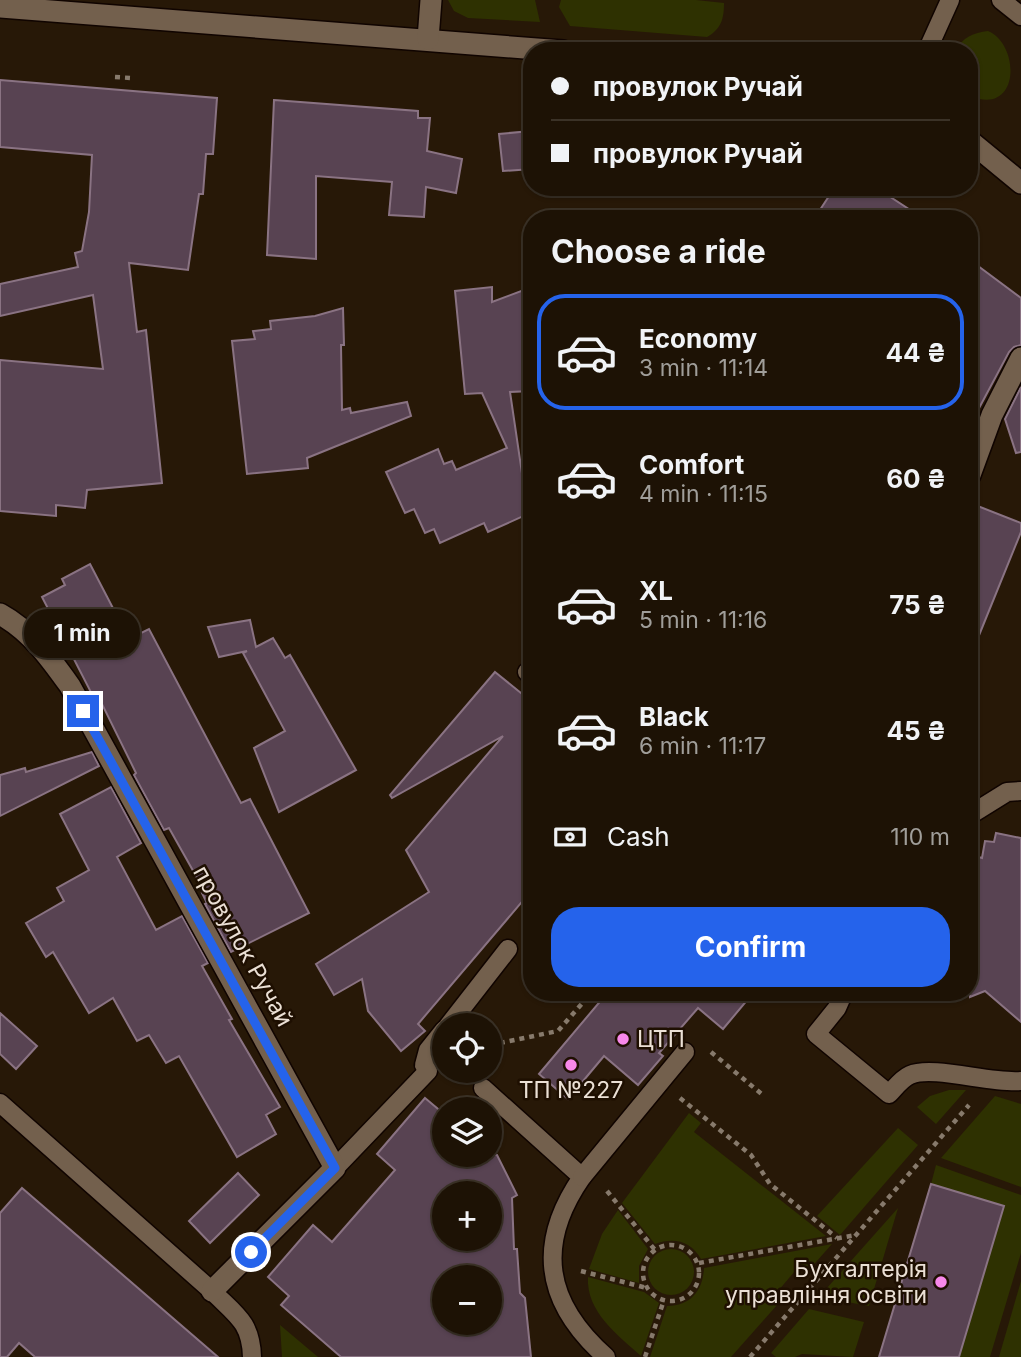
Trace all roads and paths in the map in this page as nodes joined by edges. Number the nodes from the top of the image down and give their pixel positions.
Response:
1 (431, 0) edge
2 (950, 0) edge
3 (1001, 0) edge
4 (0, 8) edge
5 (1021, 16) edge
6 (428, 39) junction
7 (931, 42) edge
8 (523, 47) edge
9 (115, 77) dead end
10 (131, 78) dead end
11 (978, 148) edge
12 (1021, 183) edge
13 (1021, 358) edge
14 (978, 453) edge
15 (0, 614) edge
16 (1021, 791) edge
17 (978, 811) edge
18 (508, 949) dead end
19 (584, 1001) edge
20 (840, 1001) edge
21 (458, 1013) edge
22 (502, 1043) edge
23 (432, 1046) edge
24 (685, 1052) joint
25 (990, 1080) junction
26 (1021, 1081) edge
27 (661, 1082) junction
28 (483, 1088) dead end
29 (764, 1096) dead end
30 (0, 1103) edge
31 (335, 1168) junction
32 (585, 1173) junction
33 (857, 1235) junction
34 (837, 1238) junction
35 (655, 1250) junction
36 (552, 1263) junction
37 (699, 1263) junction
38 (648, 1288) junction
39 (212, 1292) junction
40 (664, 1300) junction
41 (252, 1357) edge
42 (606, 1357) edge
43 (645, 1357) edge
44 (750, 1357) edge

1 - 6 street
2 - 7 lane
3 - 5 lane
4 - 6 street
6 - 8 street
9 - 10 path
11 - 12 street
13 - 14 street
15 - 31 street, провулок Ручай
16 - 17 lane
18 - 21 lane
19 - 22 path
20 - 25 lane
23 - 31 lane
24 - 27 lane
24 - 29 path
25 - 26 lane
25 - 33 path
27 - 32 lane
27 - 34 path
28 - 32 lane
30 - 39 lane
31 - 39 street
32 - 35 path
32 - 36 lane
33 - 34 path
33 - 44 path
34 - 37 path
35 - 37 path
35 - 38 path
36 - 38 path
36 - 42 lane
37 - 40 path
38 - 40 path
39 - 41 lane
40 - 43 path

